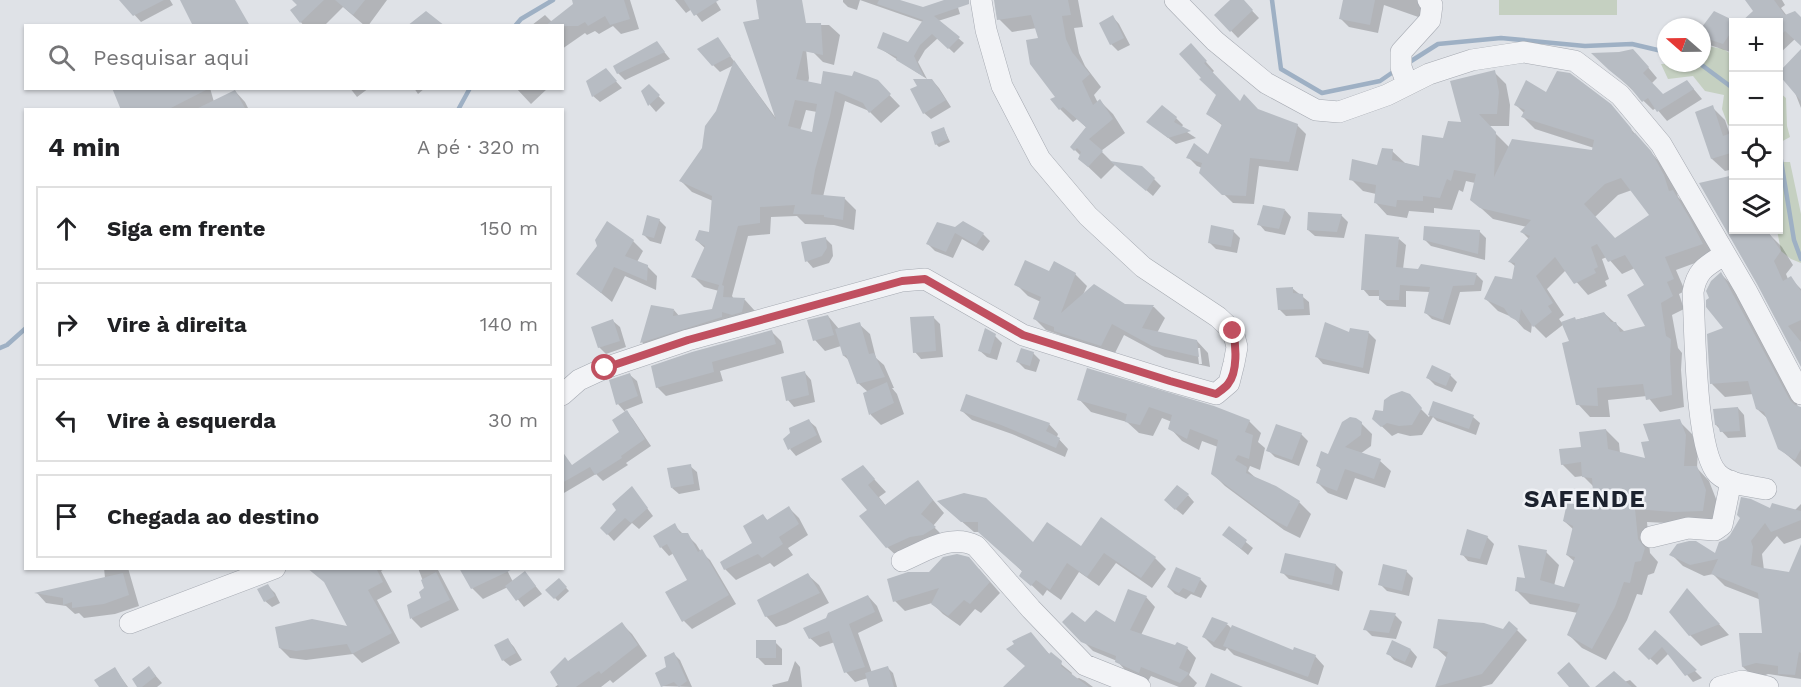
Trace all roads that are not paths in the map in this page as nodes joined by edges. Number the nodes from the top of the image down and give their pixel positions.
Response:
1 (981, 0) edge
2 (1175, 0) edge
3 (1428, 0) edge
4 (1407, 84) junction
5 (1725, 254) junction
6 (564, 393) edge
7 (1801, 394) edge
8 (1731, 481) junction
9 (1766, 489) dead end
10 (1651, 537) dead end
11 (902, 561) dead end
12 (270, 570) edge
13 (130, 623) dead end
14 (1140, 687) edge
15 (1720, 687) edge
16 (1768, 687) edge

1 - 6 street
2 - 4 street
3 - 4 street
4 - 5 street
5 - 7 street
5 - 8 street
8 - 9 street
8 - 10 street
11 - 14 street
12 - 13 street
15 - 16 street

